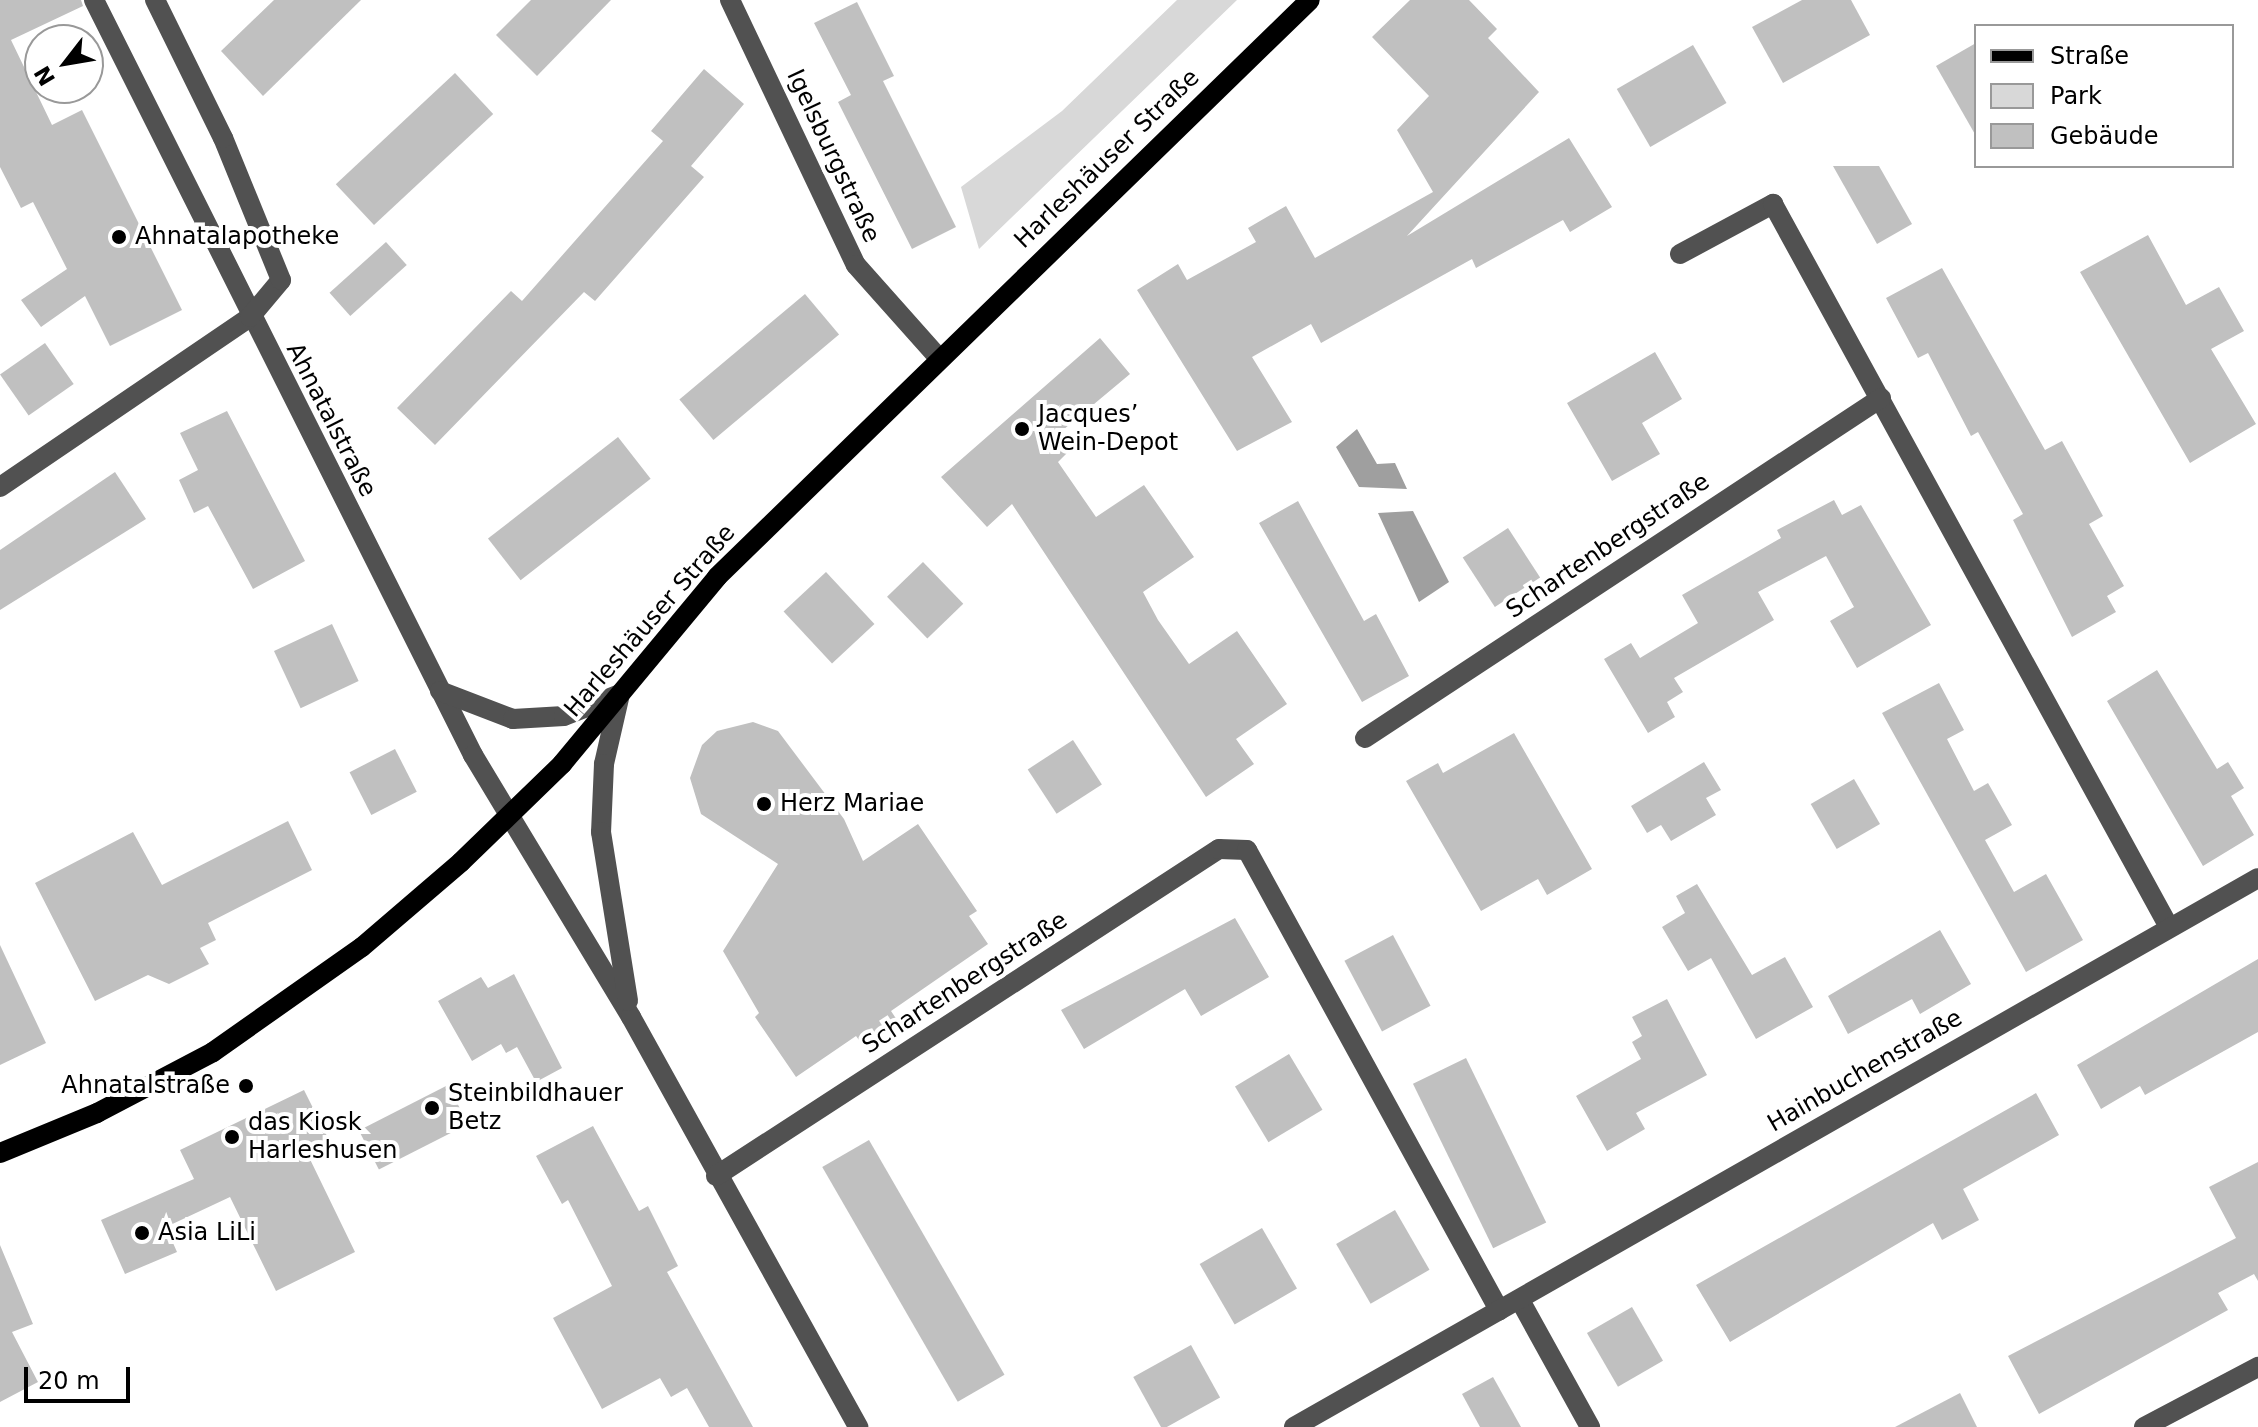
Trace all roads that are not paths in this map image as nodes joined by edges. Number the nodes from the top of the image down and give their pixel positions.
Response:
1 (94, 0) edge
2 (155, 0) edge
3 (730, 0) edge
4 (1310, 0) edge
5 (1680, 254) dead end
6 (250, 317) junction
7 (939, 358) junction
8 (1881, 398) junction
9 (0, 487) edge
10 (440, 691) junction
11 (620, 694) junction
12 (1365, 738) dead end
13 (510, 818) junction
14 (2258, 878) edge
15 (2169, 927) junction
16 (631, 1017) junction
17 (0, 1153) edge
18 (716, 1176) junction
19 (1521, 1302) junction
20 (1499, 1310) junction
21 (2258, 1367) edge
22 (858, 1427) edge
23 (1294, 1427) edge
24 (1590, 1427) edge
25 (2144, 1427) edge

1 - 6 street, Ahnatalstraße
2 - 6 street
3 - 7 street, Igelsburgstraße
4 - 7 main road, Harleshäuser Straße
5 - 8 street
6 - 9 street
6 - 10 street, Ahnatalstraße
7 - 11 main road, Harleshäuser Straße
8 - 12 street, Schartenbergstraße
8 - 15 street
10 - 11 street
10 - 13 street, Ahnatalstraße
11 - 13 main road, Harleshäuser Straße
11 - 16 street
13 - 16 street, Ahnatalstraße
13 - 17 main road, Harleshäuser Straße
14 - 15 street, Hainbuchenstraße
15 - 19 street, Hainbuchenstraße
16 - 18 street, Ahnatalstraße
18 - 20 street, Schartenbergstraße
18 - 22 street, Ahnatalstraße
19 - 20 street, Hainbuchenstraße
19 - 24 street
20 - 23 street, Hainbuchenstraße
21 - 25 street

